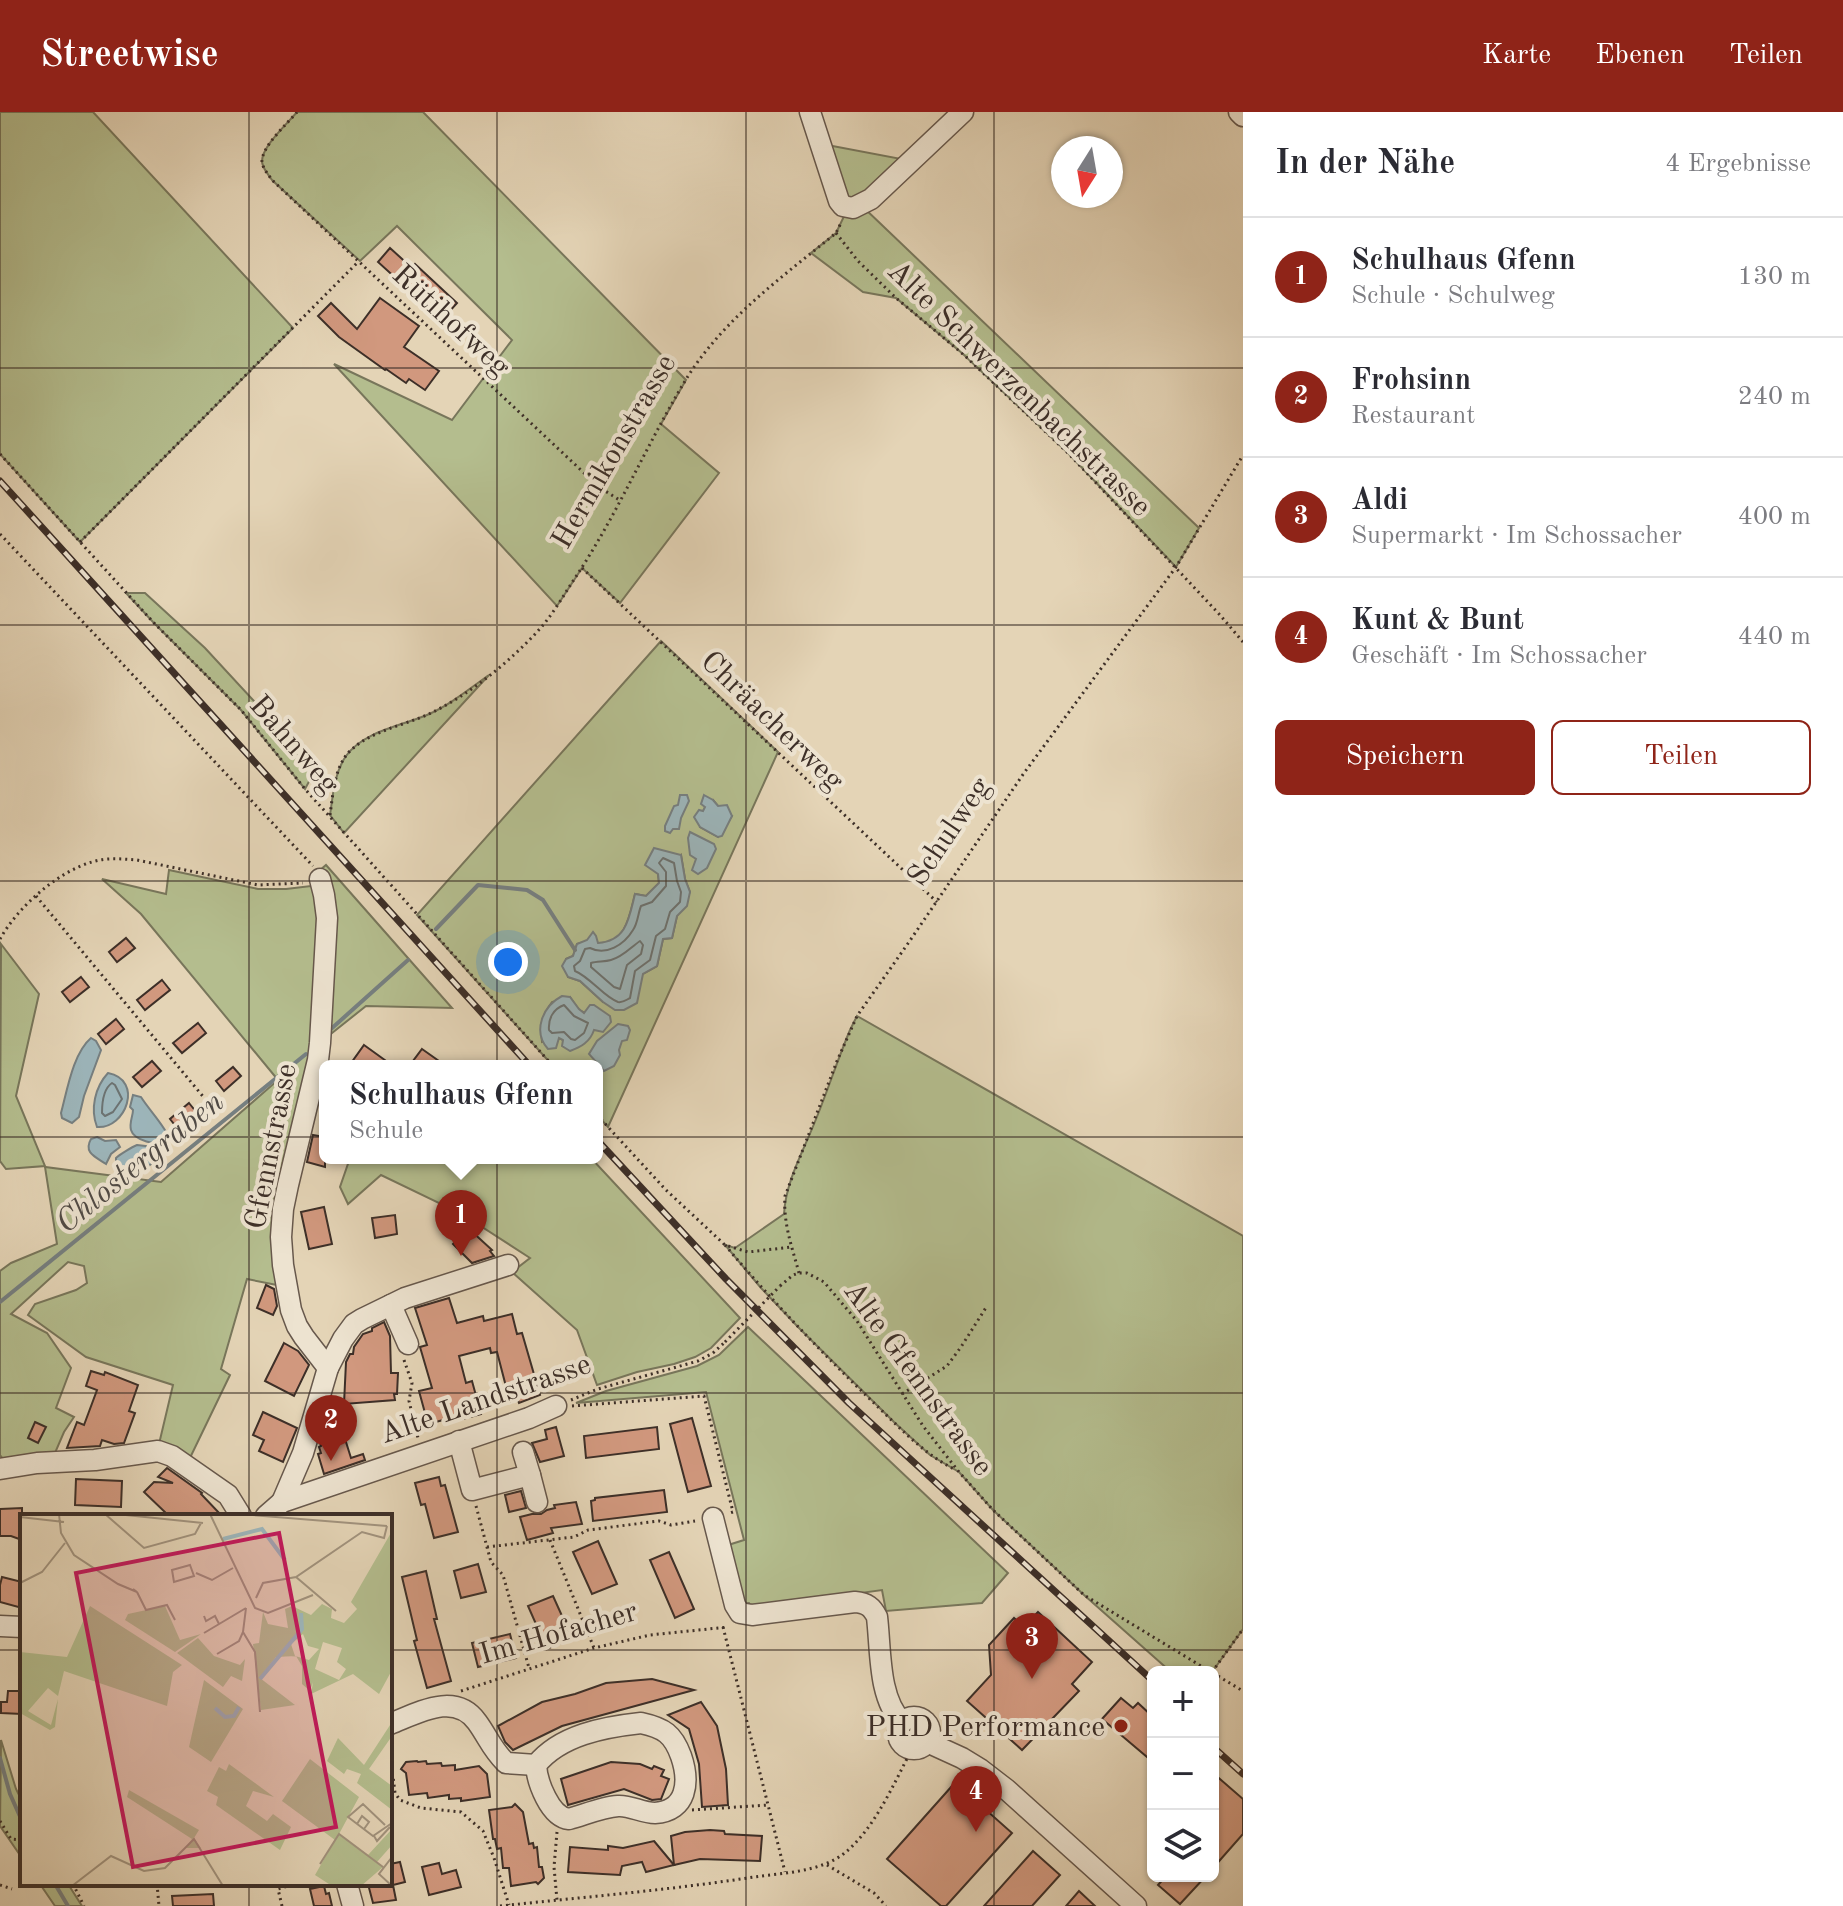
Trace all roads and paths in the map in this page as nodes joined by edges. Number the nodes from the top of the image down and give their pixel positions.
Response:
1 (297, 112) edge
2 (810, 112) edge
3 (963, 112) edge
4 (849, 208) junction
5 (836, 233) junction
6 (360, 261) junction
7 (0, 454) edge
8 (1243, 455) edge
9 (621, 501) junction
10 (0, 534) edge
11 (80, 542) junction
12 (1176, 567) junction
13 (582, 568) junction
14 (1243, 642) edge
15 (330, 815) junction
16 (320, 879) junction
17 (36, 896) junction
18 (937, 902) junction
19 (0, 939) edge
20 (548, 1060) edge
21 (206, 1100) dead end
22 (603, 1122) edge
23 (725, 1245) junction
24 (792, 1247) junction
25 (508, 1265) dead end
26 (799, 1273) junction
27 (391, 1305) junction
28 (987, 1306) dead end
29 (725, 1342) joint
30 (408, 1344) joint
31 (328, 1368) junction
32 (902, 1394) junction
33 (556, 1406) junction
34 (459, 1441) junction
35 (523, 1452) dead end
36 (422, 1453) junction
37 (0, 1469) edge
38 (959, 1472) junction
39 (530, 1475) junction
40 (472, 1490) junction
41 (282, 1502) junction
42 (537, 1502) dead end
43 (240, 1514) edge
44 (268, 1514) edge
45 (713, 1518) junction
46 (549, 1539) junction
47 (487, 1547) junction
48 (0, 1626) edge
49 (738, 1626) dead end
50 (20, 1627) edge
51 (723, 1627) junction
52 (1243, 1629) edge
53 (594, 1648) junction
54 (1202, 1666) edge
55 (1216, 1666) edge
56 (529, 1668) junction
57 (1219, 1676) edge
58 (1243, 1691) edge
59 (456, 1692) dead end
60 (409, 1696) dead end
61 (392, 1713) edge
62 (392, 1723) edge
63 (919, 1746) junction
64 (536, 1765) junction
65 (392, 1776) edge
66 (679, 1802) junction
67 (768, 1805) junction
68 (561, 1818) junction
69 (0, 1821) edge
70 (20, 1840) edge
71 (826, 1864) junction
72 (785, 1873) junction
73 (0, 1885) edge
74 (74, 1886) edge
75 (157, 1886) edge
76 (288, 1886) edge
77 (348, 1886) edge
78 (12, 1889) dead end
79 (557, 1900) junction
80 (509, 1905) edge
81 (84, 1906) edge
82 (159, 1906) edge
83 (282, 1906) edge
84 (353, 1906) edge
85 (500, 1906) edge
86 (886, 1906) edge
87 (1136, 1906) edge

1 - 6 path, Rütihofweg
2 - 4 street
3 - 4 street
4 - 5 path, Hermikonstrasse
5 - 9 path, Hermikonstrasse
5 - 12 path, Alte Schwerzenbachstrasse
6 - 9 path, Rütihofweg
6 - 11 path
7 - 11 path, Bahnweg
8 - 12 path, Schulweg
9 - 13 path, Hermikonstrasse
10 - 16 path
11 - 15 path, Bahnweg
12 - 14 path, Alte Schwerzenbachstrasse
12 - 18 path, Schulweg
13 - 15 path, Hermikonstrasse
13 - 18 path, Chräacherweg
15 - 20 path, Bahnweg
16 - 17 path
16 - 31 street, Gfennstrasse
17 - 19 path
17 - 21 path
18 - 24 path, Schulweg
22 - 23 path
23 - 24 path
23 - 38 path
24 - 26 path, Schulweg
25 - 27 street
26 - 29 path, Alte Gfennstrasse, bridge
26 - 32 path, Alte Gfennstrasse
27 - 30 street
27 - 31 street
28 - 32 path
29 - 33 path, Alte Landstrasse
30 - 36 path
31 - 41 street
32 - 38 path, Alte Gfennstrasse
33 - 34 street, Alte Landstrasse
33 - 45 path
34 - 36 street, Alte Landstrasse
34 - 40 street
35 - 39 street
36 - 41 street, Alte Landstrasse
37 - 43 street
38 - 54 path, Alte Gfennstrasse
39 - 40 street
39 - 42 street
40 - 47 path
41 - 44 street, Alte Landstrasse
45 - 46 path
45 - 63 street
46 - 47 path
46 - 53 path
47 - 56 path
48 - 50 street
49 - 51 path, Im Hofacher
51 - 53 path, Im Hofacher
51 - 67 path
52 - 55 path
53 - 56 path, Im Hofacher
56 - 59 path, Im Hofacher
57 - 58 path, Alte Gfennstrasse
60 - 61 street
62 - 64 street
63 - 71 path
63 - 87 street
64 - 66 street
64 - 68 street
65 - 80 path
66 - 67 path
66 - 68 street
67 - 72 path
68 - 79 path
69 - 70 path
71 - 72 path
71 - 86 path
72 - 79 path
73 - 78 path
74 - 81 path
75 - 82 path
76 - 83 path
77 - 84 street
79 - 80 path
80 - 85 path

